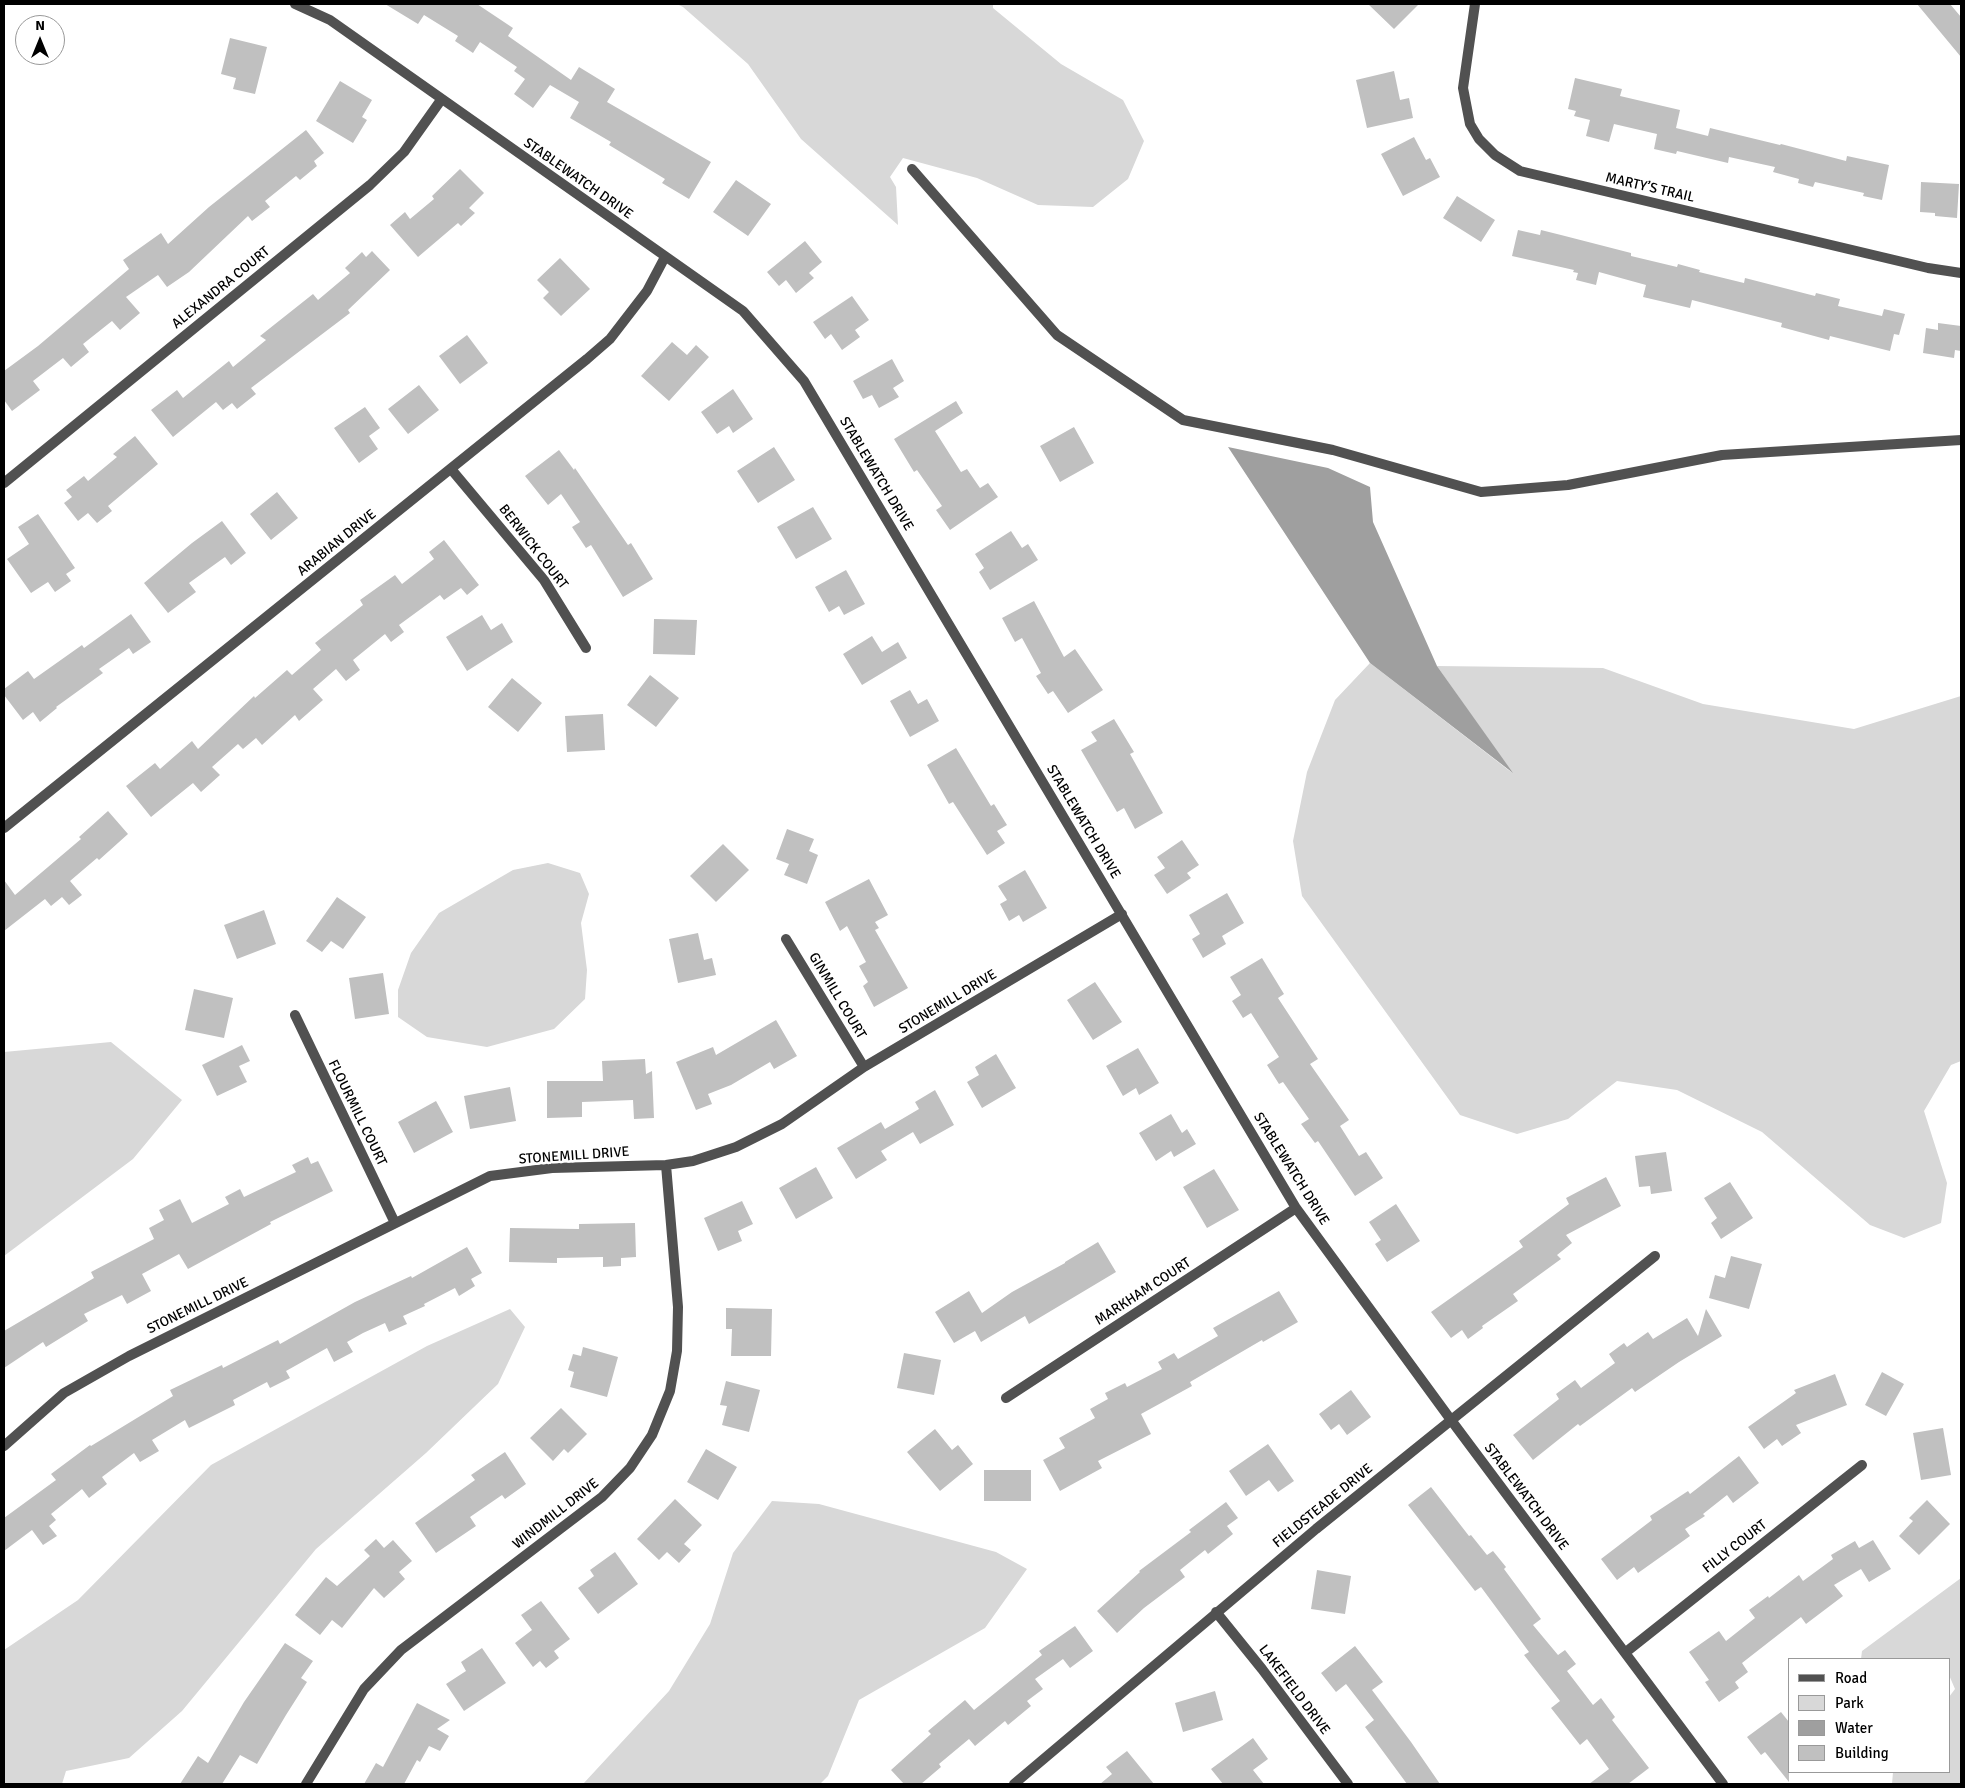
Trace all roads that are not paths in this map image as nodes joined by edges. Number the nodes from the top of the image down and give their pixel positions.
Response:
1 (295, 4) edge
2 (1475, 4) edge
3 (441, 100) junction
4 (912, 169) dead end
5 (665, 257) junction
6 (1961, 273) edge
7 (1961, 440) edge
8 (451, 468) junction
9 (4, 483) edge
10 (586, 648) dead end
11 (4, 828) edge
12 (1122, 914) junction
13 (786, 939) dead end
14 (295, 1016) dead end
15 (864, 1067) junction
16 (666, 1165) junction
17 (1296, 1208) junction
18 (395, 1223) junction
19 (1655, 1256) dead end
20 (1006, 1398) dead end
21 (1451, 1420) junction
22 (4, 1446) edge
23 (1862, 1465) dead end
24 (1216, 1612) junction
25 (1626, 1652) junction
26 (306, 1784) edge
27 (1014, 1784) edge
28 (1348, 1784) edge
29 (1723, 1784) edge

1 - 3 street, STABLEWATCH DRIVE
2 - 6 street, MARTY’S TRAIL
3 - 5 street, STABLEWATCH DRIVE
3 - 9 street, ALEXANDRA COURT
4 - 7 street
5 - 8 street, ARABIAN DRIVE
5 - 12 street, STABLEWATCH DRIVE
8 - 10 street, BERWICK COURT
8 - 11 street, ARABIAN DRIVE
12 - 15 street, STONEMILL DRIVE
12 - 17 street, STABLEWATCH DRIVE
13 - 15 street, GINMILL COURT
14 - 18 street, FLOURMILL COURT
15 - 16 street, STONEMILL DRIVE
16 - 18 street, STONEMILL DRIVE
16 - 26 street, WINDMILL DRIVE
17 - 20 street, MARKHAM COURT
17 - 21 street, STABLEWATCH DRIVE
18 - 22 street, STONEMILL DRIVE
19 - 21 street, FIELDSTEADE DRIVE
21 - 24 street, FIELDSTEADE DRIVE
21 - 25 street, STABLEWATCH DRIVE
23 - 25 street, FILLY COURT
24 - 27 street, FIELDSTEADE DRIVE
24 - 28 street, LAKEFIELD DRIVE
25 - 29 street, STABLEWATCH DRIVE

